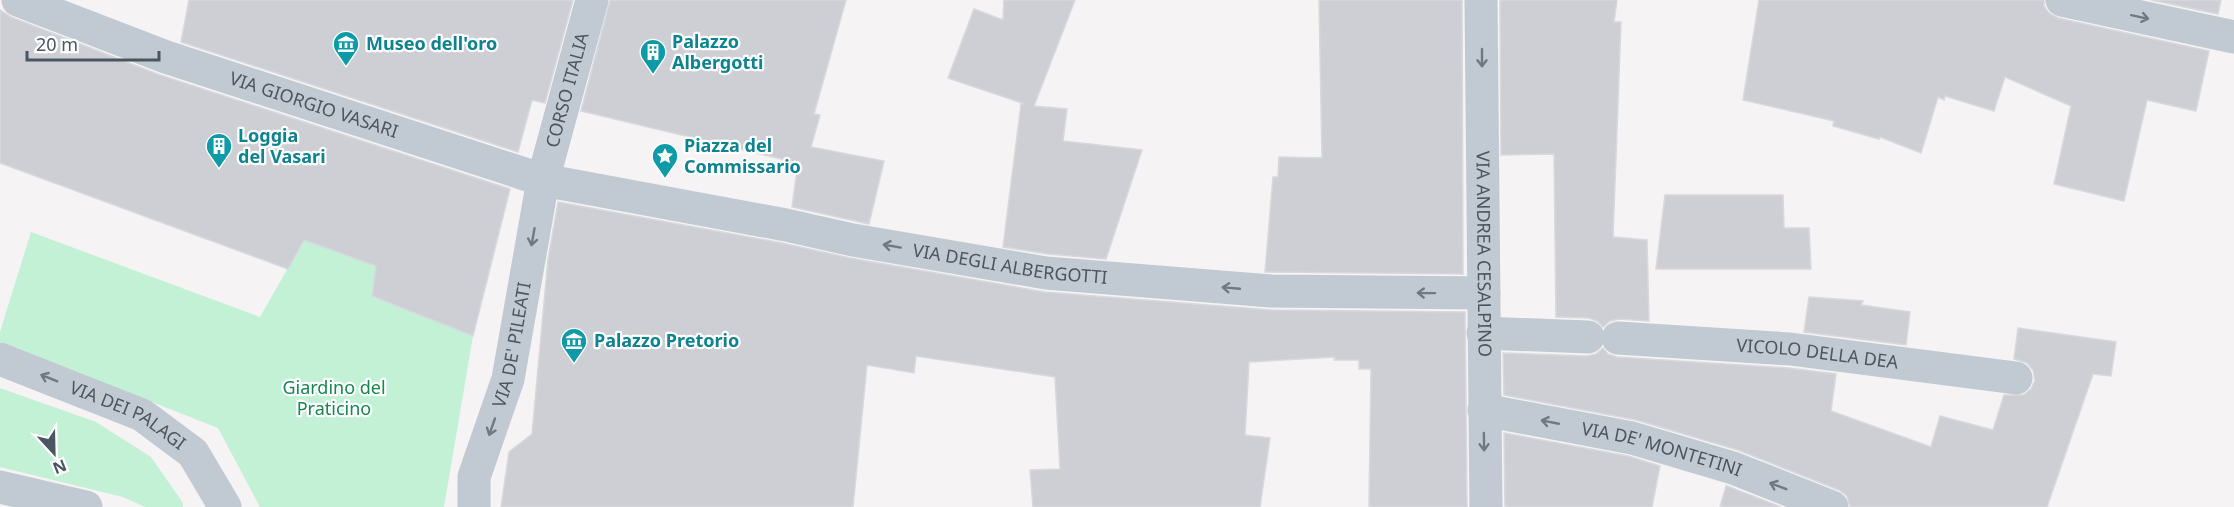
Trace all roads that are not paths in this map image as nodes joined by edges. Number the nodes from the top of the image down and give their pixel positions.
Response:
1 (18, 0) edge
2 (592, 0) edge
3 (1481, 0) edge
4 (2062, 0) edge
5 (2175, 12) edge
6 (2234, 37) edge
7 (543, 180) junction
8 (1484, 294) junction
9 (1483, 333) junction
10 (0, 359) edge
11 (2016, 378) dead end
12 (1484, 410) junction
13 (0, 487) edge
14 (86, 507) edge
15 (225, 507) edge
16 (474, 507) edge
17 (1486, 507) edge
18 (1832, 507) edge

1 - 7 street, VIA GIORGIO VASARI
2 - 7 street, CORSO ITALIA
3 -> 8 street, VIA ANDREA CESALPINO
4 -> 5 street
5 - 6 street
8 -> 7 street, VIA DEGLI ALBERGOTTI
7 -> 16 street, VIA DE' PILEATI
8 - 9 street, VIA ANDREA CESALPINO
9 - 11 street, VICOLO DELLA DEA
9 - 12 street, VIA ANDREA CESALPINO
15 -> 10 street, VIA DEI PALAGI
12 -> 17 street, VIA ANDREA CESALPINO
18 -> 12 street, VIA DE' MONTETINI
13 - 14 street

